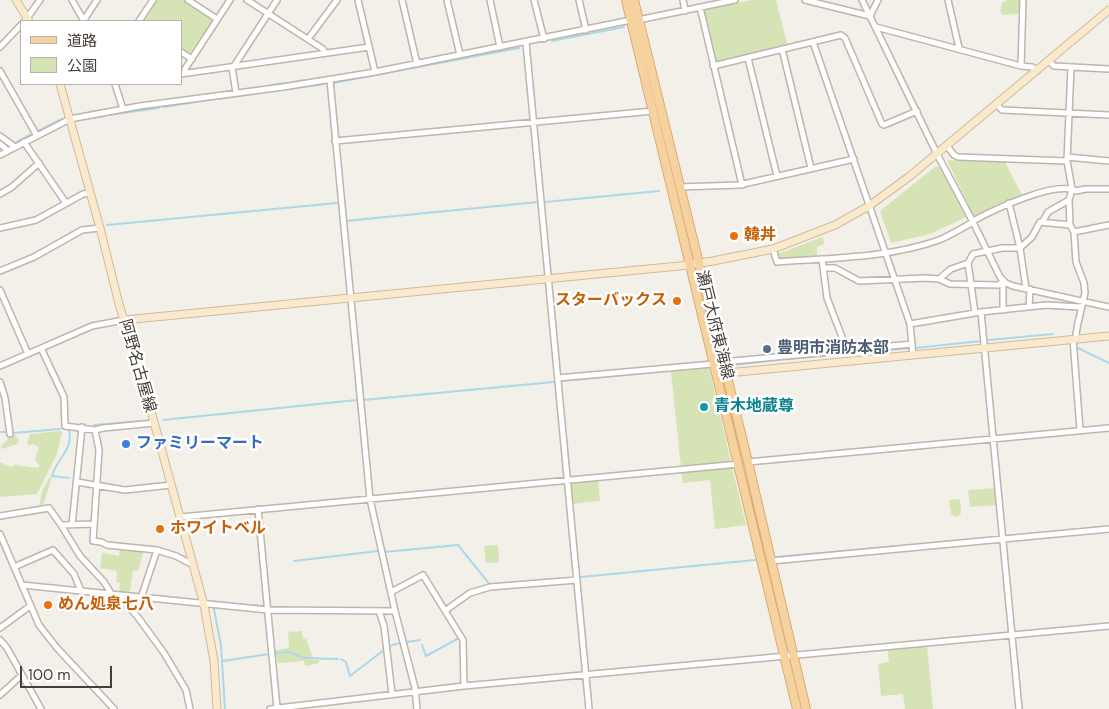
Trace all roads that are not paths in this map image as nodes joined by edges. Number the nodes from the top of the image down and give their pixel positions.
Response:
1 (16, 0) edge
2 (40, 0) edge
3 (72, 0) edge
4 (97, 0) edge
5 (153, 0) edge
6 (188, 0) edge
7 (230, 0) edge
8 (247, 0) edge
9 (276, 0) edge
10 (337, 0) edge
11 (358, 0) edge
12 (402, 0) edge
13 (447, 0) edge
14 (490, 0) edge
15 (534, 0) edge
16 (579, 0) edge
17 (626, 0) edge
18 (634, 0) edge
19 (683, 0) edge
20 (735, 0) edge
21 (805, 0) edge
22 (862, 0) edge
23 (878, 0) edge
24 (948, 0) edge
25 (1023, 0) edge
26 (700, 7) junction
27 (1109, 10) edge
28 (685, 11) junction
29 (267, 13) junction
30 (870, 16) junction
31 (217, 19) junction
32 (27, 20) edge
33 (83, 20) edge
34 (85, 20) edge
35 (140, 20) edge
36 (635, 20) junction
37 (20, 26) edge
38 (876, 27) junction
39 (586, 30) junction
40 (308, 39) junction
41 (544, 39) junction
42 (813, 42) junction
43 (526, 43) junction
44 (0, 47) edge
45 (500, 47) junction
46 (369, 48) junction
47 (959, 48) junction
48 (782, 49) junction
49 (182, 53) edge
50 (325, 54) junction
51 (460, 55) junction
52 (192, 58) junction
53 (748, 58) junction
54 (1049, 61) junction
55 (417, 64) junction
56 (233, 66) junction
57 (713, 66) junction
58 (1021, 66) junction
59 (1071, 67) junction
60 (1109, 69) edge
61 (0, 71) edge
62 (1037, 71) junction
63 (375, 72) junction
64 (183, 73) edge
65 (330, 80) junction
66 (60, 85) edge
67 (116, 85) edge
68 (236, 93) junction
69 (997, 105) junction
70 (123, 109) junction
71 (653, 111) junction
72 (917, 111) junction
73 (1069, 113) junction
74 (1109, 115) edge
75 (70, 119) junction
76 (534, 123) junction
77 (0, 136) edge
78 (37, 136) junction
79 (335, 141) junction
80 (24, 142) junction
81 (0, 144) edge
82 (947, 146) junction
83 (15, 147) junction
84 (8, 151) junction
85 (937, 154) junction
86 (0, 155) edge
87 (854, 159) junction
88 (1067, 159) junction
89 (1109, 161) edge
90 (39, 163) junction
91 (811, 168) junction
92 (777, 176) junction
93 (742, 185) junction
94 (680, 187) junction
95 (1072, 189) junction
96 (1109, 189) edge
97 (0, 194) edge
98 (90, 194) junction
99 (1069, 200) junction
100 (1009, 203) junction
101 (66, 204) junction
102 (869, 206) junction
103 (973, 221) junction
104 (1044, 221) junction
105 (1109, 225) edge
106 (1070, 226) junction
107 (0, 228) edge
108 (100, 228) junction
109 (1074, 232) junction
110 (1020, 248) junction
111 (773, 249) junction
112 (986, 250) junction
113 (885, 252) junction
114 (822, 259) junction
115 (698, 263) junction
116 (968, 263) junction
117 (689, 264) junction
118 (823, 268) junction
119 (0, 271) edge
120 (548, 278) junction
121 (939, 278) junction
122 (894, 279) junction
123 (1003, 281) junction
124 (971, 284) junction
125 (1028, 289) junction
126 (0, 290) edge
127 (350, 297) junction
128 (1081, 304) junction
129 (1029, 307) junction
130 (1109, 307) edge
131 (1002, 310) junction
132 (982, 312) junction
133 (975, 313) junction
134 (124, 320) junction
135 (910, 324) junction
136 (1109, 336) edge
137 (1075, 339) junction
138 (912, 344) junction
139 (985, 347) junction
140 (41, 348) junction
141 (847, 350) junction
142 (28, 354) junction
143 (913, 355) junction
144 (784, 356) junction
145 (723, 362) junction
146 (714, 364) junction
147 (0, 366) edge
148 (785, 367) junction
149 (726, 373) junction
150 (717, 374) junction
151 (558, 378) junction
152 (0, 382) edge
153 (154, 423) junction
154 (82, 427) junction
155 (1109, 428) edge
156 (95, 430) junction
157 (1080, 430) junction
158 (10, 434) dead end
159 (993, 439) junction
160 (748, 462) junction
161 (739, 464) junction
162 (567, 480) junction
163 (77, 482) junction
164 (96, 485) junction
165 (171, 485) junction
166 (370, 498) junction
167 (258, 509) junction
168 (0, 516) edge
169 (180, 517) junction
170 (94, 524) junction
171 (61, 525) junction
172 (72, 525) junction
173 (1109, 529) edge
174 (0, 534) edge
175 (1003, 539) junction
176 (157, 550) junction
177 (771, 561) junction
178 (194, 565) junction
179 (14, 567) junction
180 (577, 580) junction
181 (22, 585) junction
182 (81, 591) junction
183 (391, 592) junction
184 (115, 595) junction
185 (141, 598) junction
186 (204, 604) junction
187 (30, 606) junction
188 (268, 610) junction
189 (446, 610) junction
190 (378, 611) junction
191 (395, 612) junction
192 (1109, 626) edge
193 (0, 628) edge
194 (1013, 635) junction
195 (0, 640) edge
196 (789, 656) junction
197 (22, 675) junction
198 (586, 675) junction
199 (464, 686) junction
200 (416, 692) junction
201 (392, 694) junction
202 (0, 695) edge
203 (277, 708) edge
204 (41, 709) edge
205 (114, 709) edge
206 (190, 709) edge
207 (217, 709) edge
208 (270, 709) edge
209 (417, 709) edge
210 (589, 709) edge
211 (797, 709) edge
212 (806, 709) edge
213 (1019, 709) edge

1 - 32 street
2 - 32 street
3 - 33 street
4 - 34 street
5 - 35 street
6 - 31 street
7 - 31 street
8 - 29 street
9 - 29 street
10 - 40 street
11 - 46 street
12 - 55 street
13 - 51 street
14 - 45 street
15 - 41 street
16 - 39 street
17 - 36 main road, 瀬戸大府東海線
18 - 36 main road, 瀬戸大府東海線
19 - 28 street
20 - 26 street
21 - 30 street
22 - 30 street
23 - 30 street
24 - 47 street
25 - 58 street
26 - 28 street
26 - 57 street
27 - 54 street
28 - 36 street
29 - 40 street
29 - 56 street
30 - 38 street
31 - 52 street
36 - 39 street
36 - 71 main road, 瀬戸大府東海線
36 - 94 main road, 瀬戸大府東海線
37 - 44 street
38 - 47 street
38 - 72 street
39 - 41 street
40 - 50 street
41 - 43 street
42 - 48 street
42 - 72 street
42 - 87 street
43 - 45 street
43 - 76 street
45 - 51 street
46 - 50 street
46 - 63 street
47 - 58 street
48 - 53 street
48 - 91 street
49 - 52 street
50 - 56 street
51 - 55 street
52 - 64 street
53 - 57 street
53 - 92 street
54 - 59 street
54 - 62 street
55 - 63 street
56 - 64 street
56 - 68 street
57 - 93 street
58 - 62 street
59 - 60 street
59 - 73 street
61 - 78 street
62 - 69 street
63 - 65 street
65 - 68 street
65 - 79 street
66 - 75 street, 阿野名古屋線
67 - 70 street
68 - 70 street
69 - 73 street
69 - 82 street
70 - 75 street
71 - 76 street
71 - 117 main road, 瀬戸大府東海線
72 - 85 street
73 - 74 street
73 - 88 street
75 - 78 street
75 - 98 street, 阿野名古屋線
76 - 79 street
76 - 120 street
77 - 83 street
78 - 80 street
79 - 127 street
80 - 83 street
80 - 90 street
81 - 84 street
82 - 85 street
82 - 88 street
83 - 84 street
84 - 86 street
85 - 102 street
85 - 103 street
87 - 91 street
87 - 102 street
88 - 89 street
88 - 95 street
90 - 97 street
90 - 101 street
91 - 92 street
92 - 93 street
93 - 94 street
94 - 115 main road, 瀬戸大府東海線
95 - 96 street
95 - 99 street
95 - 100 street
98 - 101 street
98 - 108 street, 阿野名古屋線
99 - 104 street
99 - 106 street
100 - 103 street
100 - 110 street
101 - 107 street
102 - 111 street
102 - 113 street
103 - 112 street
103 - 113 street
104 - 106 street
104 - 110 street
105 - 109 street
106 - 109 street
108 - 119 street
108 - 134 street, 阿野名古屋線
109 - 128 street
110 - 112 street
110 - 125 street
111 - 114 street
111 - 115 street
112 - 116 street
112 - 123 street
113 - 114 street
113 - 122 street
114 - 118 street
115 - 117 street
115 - 145 main road, 瀬戸大府東海線
116 - 121 street
116 - 124 street
117 - 120 street
117 - 146 main road, 瀬戸大府東海線
118 - 122 street
118 - 141 street
120 - 127 street
120 - 151 street
121 - 122 street
121 - 124 street
122 - 135 street
123 - 124 street
123 - 125 street
123 - 131 street
124 - 133 street
125 - 128 street
125 - 129 street
126 - 142 street
127 - 134 street
127 - 166 street
128 - 129 street
128 - 130 street
128 - 137 street
129 - 131 street
131 - 132 street
132 - 133 street
132 - 139 street
133 - 135 street
134 - 140 street
134 - 153 street, 阿野名古屋線
135 - 138 street
136 - 137 street
137 - 139 street
137 - 157 street
138 - 141 street
138 - 143 street
139 - 143 street
139 - 159 street
140 - 142 street
140 - 154 street
141 - 144 street
142 - 147 street
143 - 148 street
144 - 145 street
144 - 148 street
145 - 149 main road, 瀬戸大府東海線
146 - 150 main road, 瀬戸大府東海線
146 - 151 street
148 - 149 street
149 - 150 street
149 - 160 main road, 瀬戸大府東海線
150 - 161 main road, 瀬戸大府東海線
151 - 162 street
152 - 158 street
153 - 156 street
153 - 165 street, 阿野名古屋線
154 - 156 street
154 - 163 street
155 - 157 street
156 - 164 street
157 - 159 street
159 - 160 street
159 - 175 street
160 - 177 main road, 瀬戸大府東海線
161 - 162 street
161 - 196 main road, 瀬戸大府東海線
162 - 166 street
162 - 180 street
163 - 164 street
163 - 172 street
164 - 165 street
164 - 170 street
165 - 169 street, 阿野名古屋線
166 - 167 street
166 - 183 street
167 - 169 street
167 - 188 street
168 - 171 street
169 - 178 street, 阿野名古屋線
170 - 172 street
170 - 176 street
171 - 172 street
171 - 184 street
173 - 175 street
174 - 179 street
175 - 177 street
175 - 194 street
176 - 178 street
176 - 185 street
177 - 196 main road, 瀬戸大府東海線
178 - 186 street, 阿野名古屋線
179 - 181 street
179 - 182 street
180 - 189 street
180 - 198 street
181 - 182 street
181 - 187 street
182 - 184 street
183 - 189 street
183 - 191 street
184 - 185 street
184 - 206 street
185 - 186 street
186 - 188 street
186 - 207 street, 阿野名古屋線
187 - 193 street
187 - 205 street
188 - 190 street
188 - 203 street
189 - 199 street
190 - 191 street
190 - 201 street
191 - 200 street
192 - 194 street
194 - 196 street
194 - 213 street
195 - 197 street
196 - 198 street
196 - 211 main road, 瀬戸大府東海線
196 - 212 main road, 瀬戸大府東海線
197 - 202 street
197 - 204 street
198 - 199 street
198 - 210 street
199 - 200 street
200 - 201 street
200 - 209 street
201 - 203 street
203 - 208 street

